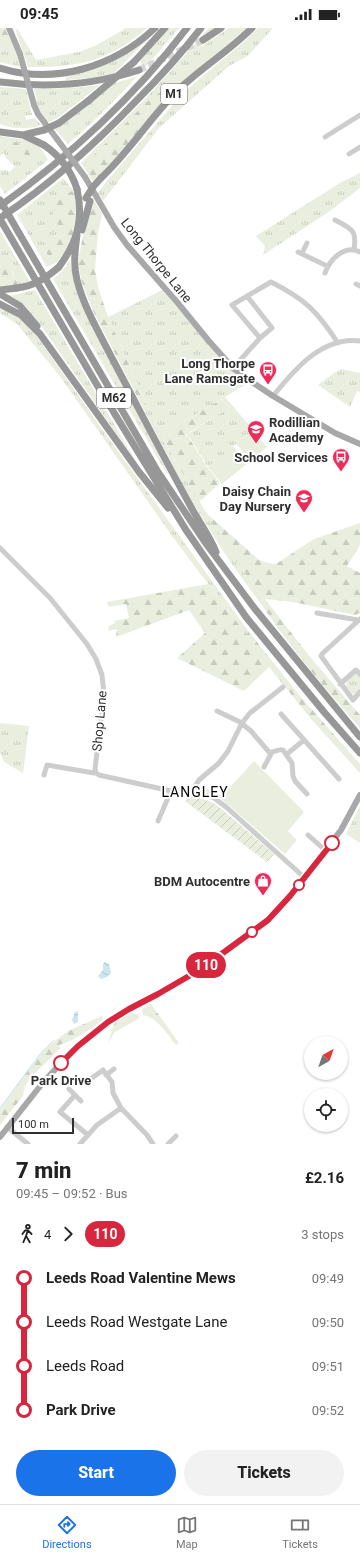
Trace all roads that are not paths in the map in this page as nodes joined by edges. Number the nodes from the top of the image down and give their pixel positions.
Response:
1 (9, 28) edge
2 (155, 28) edge
3 (166, 28) edge
4 (187, 28) edge
5 (201, 28) edge
6 (222, 28) edge
7 (252, 28) edge
8 (203, 40) tunnel mouth
9 (0, 68) edge
10 (139, 70) tunnel mouth
11 (0, 82) edge
12 (359, 117) edge
13 (0, 131) edge
14 (22, 135) junction
15 (325, 137) dead end
16 (360, 147) edge
17 (349, 154) dead end
18 (0, 200) edge
19 (88, 200) junction
20 (0, 206) edge
21 (80, 214) junction
22 (0, 218) edge
23 (335, 220) dead end
24 (358, 233) edge
25 (77, 235) junction
26 (307, 243) dead end
27 (354, 250) junction
28 (360, 252) edge
29 (327, 266) junction
30 (76, 270) junction
31 (325, 273) dead end
32 (0, 290) edge
33 (0, 294) edge
34 (247, 296) junction
35 (0, 304) edge
36 (260, 338) junction
37 (360, 341) edge
38 (338, 343) junction
39 (233, 368) junction
40 (71, 376) junction
41 (273, 396) junction
42 (360, 444) edge
43 (186, 530) junction
44 (0, 548) edge
45 (218, 558) junction
46 (317, 613) dead end
47 (359, 620) edge
48 (360, 674) edge
49 (340, 684) junction
50 (283, 687) dead end
51 (360, 692) edge
52 (217, 711) dead end
53 (281, 714) dead end
54 (242, 723) junction
55 (360, 737) edge
56 (304, 740) junction
57 (272, 752) junction
58 (360, 753) edge
59 (287, 754) junction
60 (264, 767) dead end
61 (98, 774) junction
62 (44, 775) dead end
63 (339, 779) dead end
64 (194, 788) junction
65 (171, 791) junction
66 (307, 794) dead end
67 (360, 795) edge
68 (158, 821) dead end
69 (308, 835) dead end
70 (326, 851) junction
71 (305, 878) junction
72 (114, 1069) dead end
73 (106, 1075) junction
74 (92, 1078) dead end
75 (69, 1089) dead end
76 (75, 1095) junction
77 (81, 1101) dead end
78 (121, 1108) junction
79 (7, 1127) junction
80 (88, 1135) junction
81 (166, 1136) dead end
82 (176, 1136) dead end
83 (0, 1137) edge
84 (170, 1142) edge
85 (28, 1144) edge
86 (80, 1144) edge
87 (153, 1144) edge

1 - 39 main road, Long Thorpe Lane, bridge
2 - 9 highway
3 - 14 highway, bridge
4 - 20 highway, M1
5 - 22 highway, M1
6 - 8 highway
7 - 19 highway, M1, bridge
10 - 11 highway
12 - 15 street
13 - 14 highway
14 - 21 highway, bridge
16 - 17 street
18 - 45 highway, M62, bridge
19 - 21 highway
19 - 30 highway
21 - 25 highway
22 - 43 highway, M62
23 - 24 street
24 - 27 street
25 - 30 highway
25 - 32 highway, bridge
26 - 29 street
27 - 28 street
27 - 29 street
29 - 31 street
30 - 45 highway
33 - 40 highway
34 - 36 street
34 - 36 street
34 - 38 street
35 - 40 highway
36 - 39 street
37 - 38 street
38 - 41 street
39 - 41 main road, Long Thorpe Lane
40 - 43 highway, M62
41 - 42 main road, Long Thorpe Lane
43 - 58 highway, M62
44 - 61 street, Shop Lane
45 - 55 highway, M62
46 - 47 street
47 - 49 street
48 - 49 street
49 - 51 street
50 - 54 street
52 - 54 street
53 - 56 street
54 - 57 street
54 - 64 street
56 - 59 street
56 - 63 street
57 - 59 street
57 - 60 street
59 - 66 street
61 - 62 street
61 - 65 street
64 - 65 street
64 - 71 street
65 - 68 street
67 - 70 main road
69 - 70 street
70 - 71 main road
71 - 79 main road
72 - 73 street
73 - 74 street
73 - 78 street
75 - 76 street
76 - 77 street
76 - 80 street
78 - 80 street
78 - 87 street
79 - 83 main road
79 - 85 street
80 - 86 street
81 - 84 street
82 - 84 street

